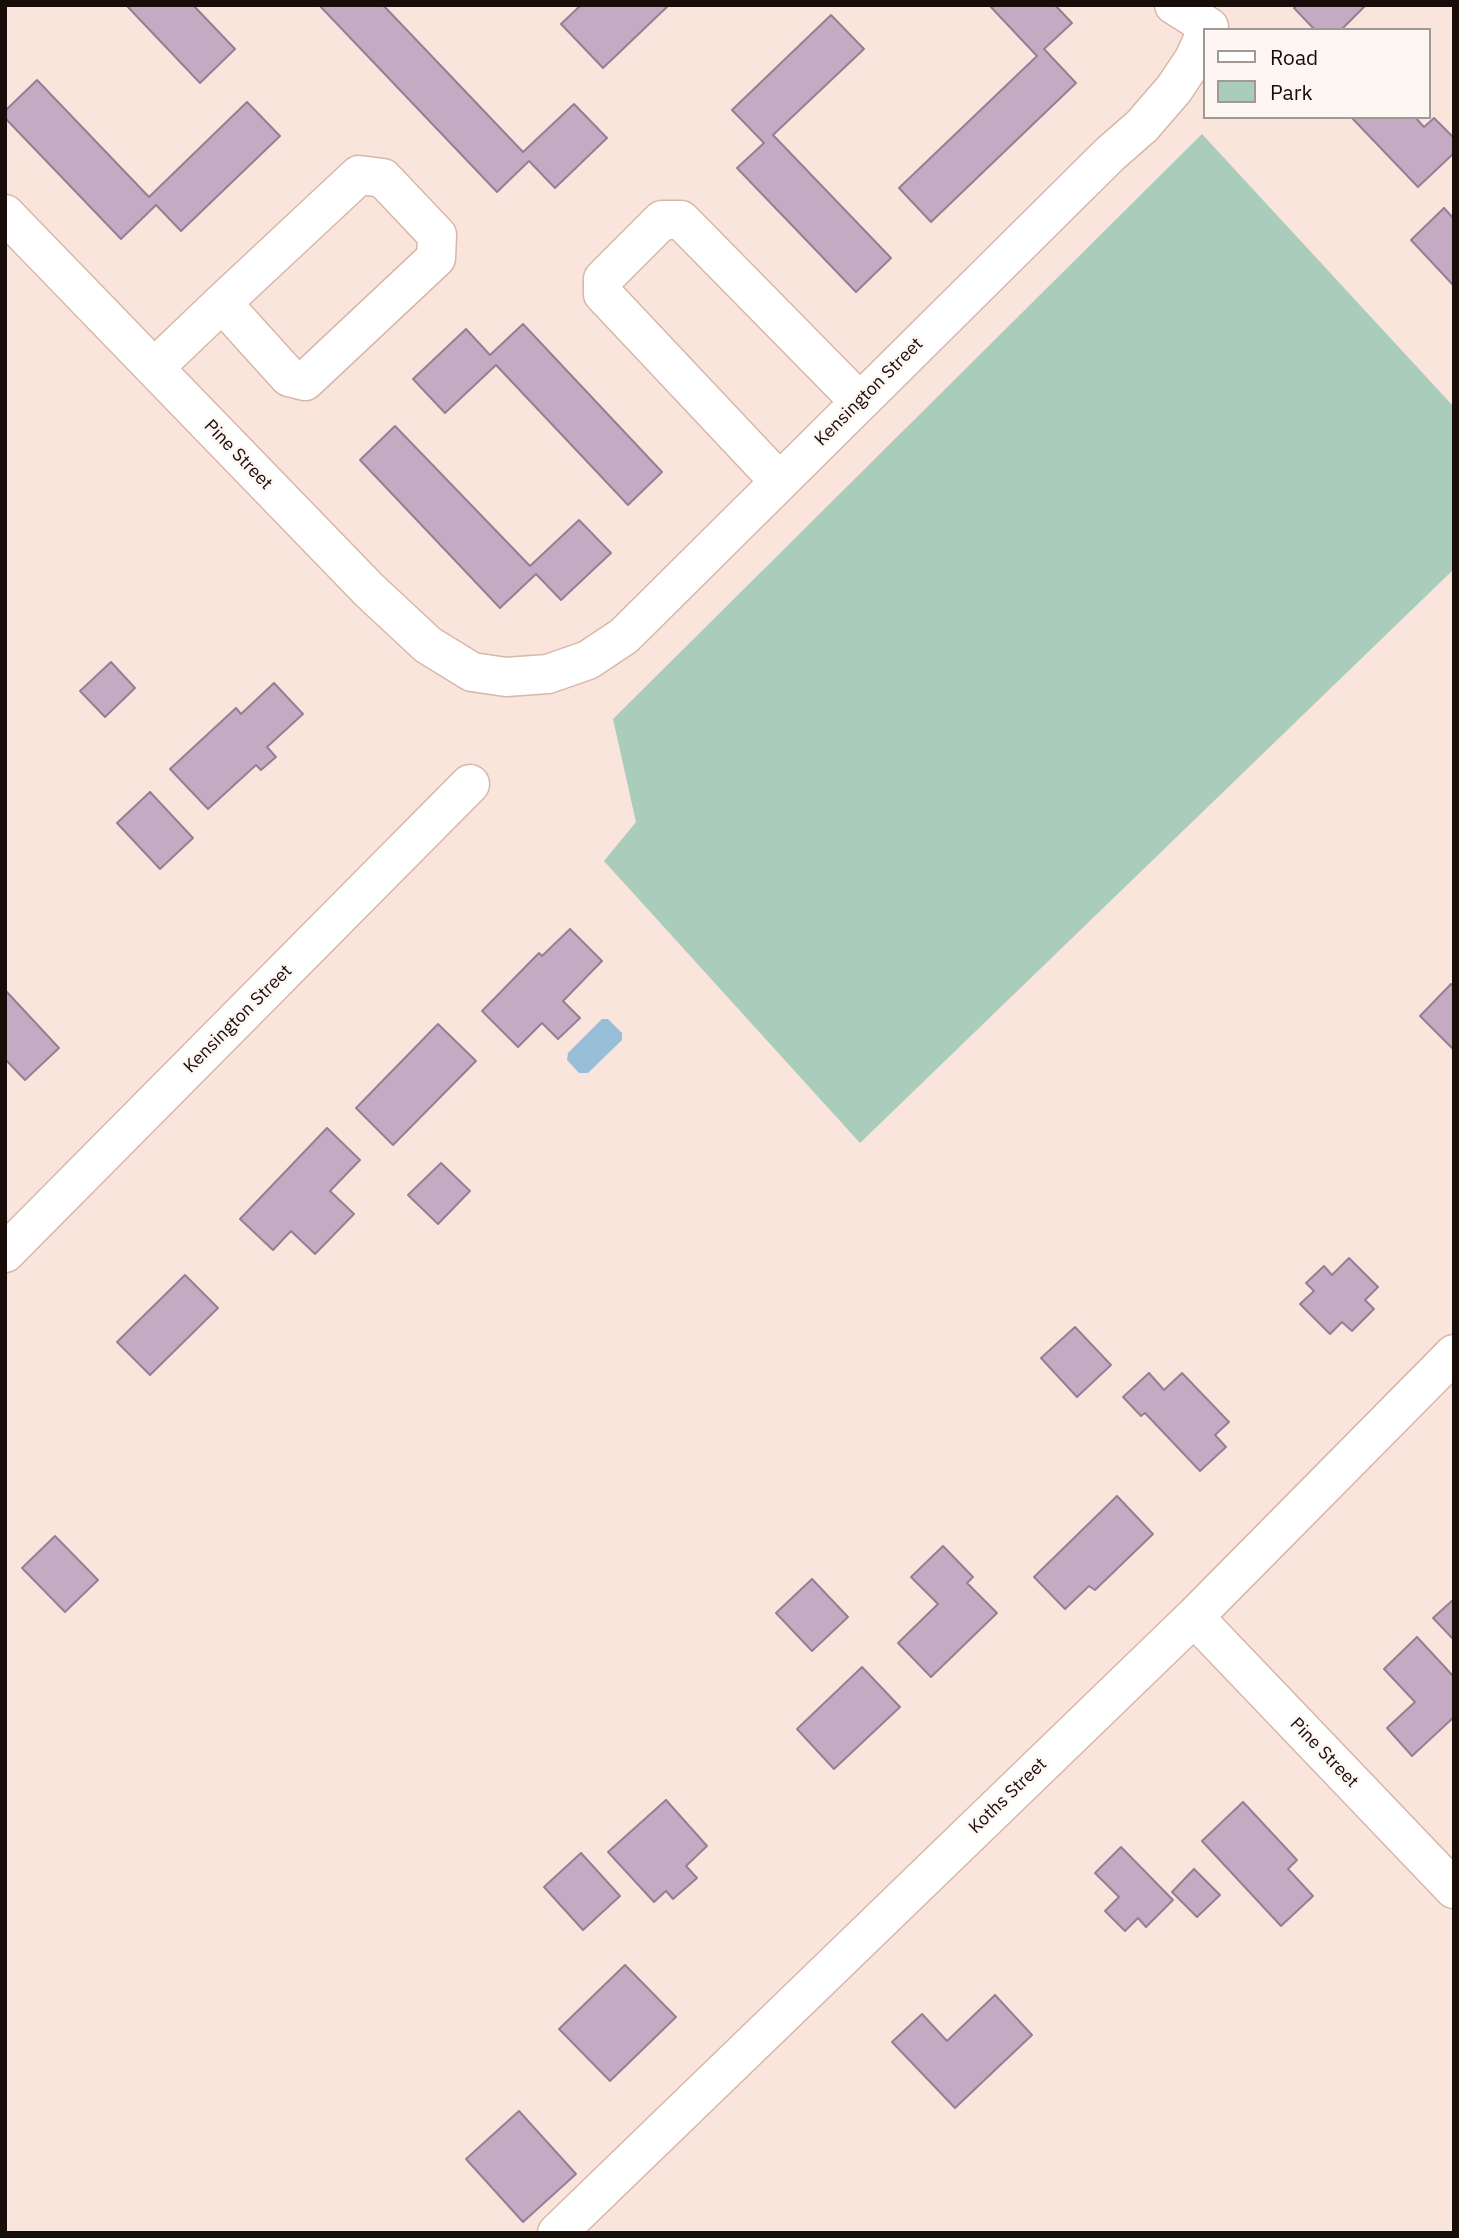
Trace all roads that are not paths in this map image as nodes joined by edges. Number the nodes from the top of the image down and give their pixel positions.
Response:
1 (1174, 5) edge
2 (1210, 24) edge
3 (1204, 37) edge
4 (5, 214) edge
5 (222, 303) junction
6 (154, 368) junction
7 (860, 402) junction
8 (779, 481) junction
9 (487, 674) joint
10 (470, 784) dead end
11 (10, 1238) edge
12 (1454, 1354) edge
13 (1194, 1617) junction
14 (1454, 1889) edge
15 (557, 2233) edge

1 - 2 street
3 - 7 street, Kensington Street
4 - 6 street, Pine Street
5 - 5 street
5 - 6 street
6 - 9 street, Pine Street
7 - 8 street, Kensington Street
7 - 8 street
8 - 9 street, Kensington Street
10 - 11 street, Kensington Street
12 - 13 street, Koths Street
13 - 14 street, Pine Street
13 - 15 street, Koths Street

